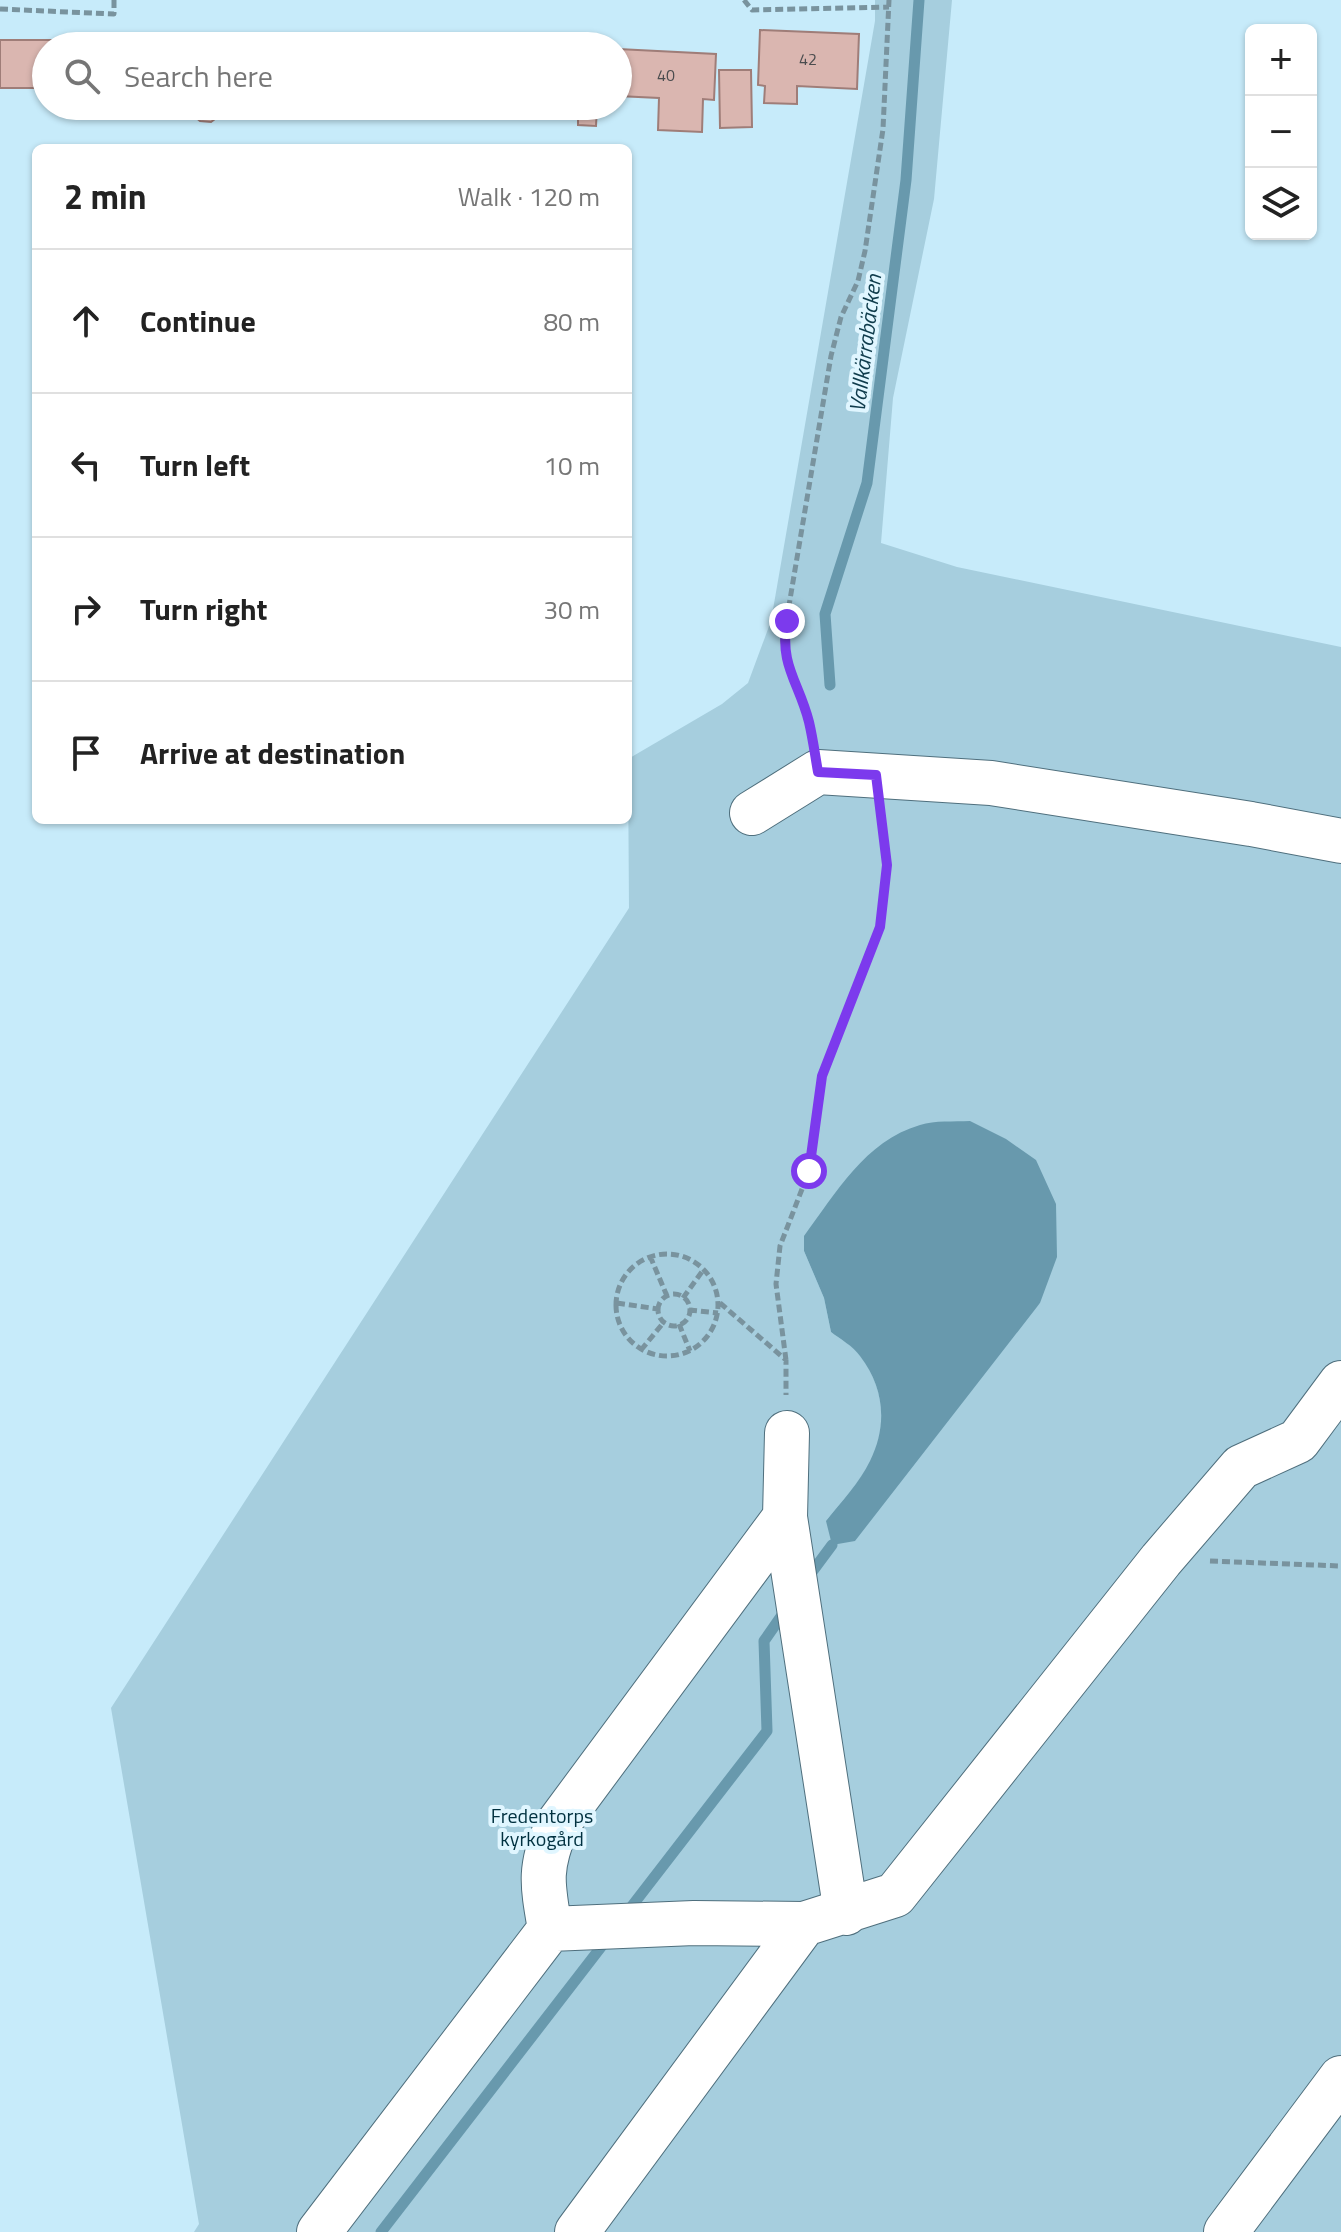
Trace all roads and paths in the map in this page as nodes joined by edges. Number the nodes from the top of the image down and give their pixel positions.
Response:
1 (114, 0) edge
2 (744, 0) edge
3 (889, 4) edge
4 (0, 9) edge
5 (818, 772) junction
6 (876, 775) junction
7 (752, 813) dead end
8 (1341, 841) edge
9 (650, 1256) junction
10 (704, 1269) junction
11 (667, 1296) junction
12 (683, 1298) junction
13 (719, 1302) junction
14 (617, 1303) junction
15 (658, 1309) junction
16 (689, 1310) junction
17 (718, 1313) junction
18 (664, 1322) junction
19 (679, 1324) junction
20 (641, 1350) junction
21 (690, 1351) junction
22 (786, 1360) junction
23 (1341, 1383) edge
24 (787, 1433) joint
25 (785, 1517) junction
26 (1161, 1560) junction
27 (1341, 1566) edge
28 (846, 1913) junction
29 (804, 1924) junction
30 (567, 1928) junction
31 (1341, 2078) edge
32 (319, 2232) edge
33 (577, 2232) edge
34 (1226, 2232) edge

1 - 4 path
2 - 3 path
3 - 5 path
5 - 6 lane
5 - 7 lane
6 - 8 lane
6 - 22 path
9 - 10 path
9 - 11 path
9 - 14 path
10 - 12 path
10 - 13 path
11 - 12 path
11 - 15 path
12 - 16 path
13 - 17 path
13 - 22 path
14 - 15 path
14 - 20 path
15 - 18 path
16 - 17 path
16 - 19 path
17 - 21 path
18 - 19 path
18 - 20 path
19 - 21 path
20 - 21 path
22 - 24 path
23 - 26 lane
24 - 25 lane
25 - 28 lane
25 - 30 lane
26 - 27 path
26 - 28 lane
28 - 29 lane
29 - 30 lane
29 - 33 lane
30 - 32 lane
31 - 34 lane

